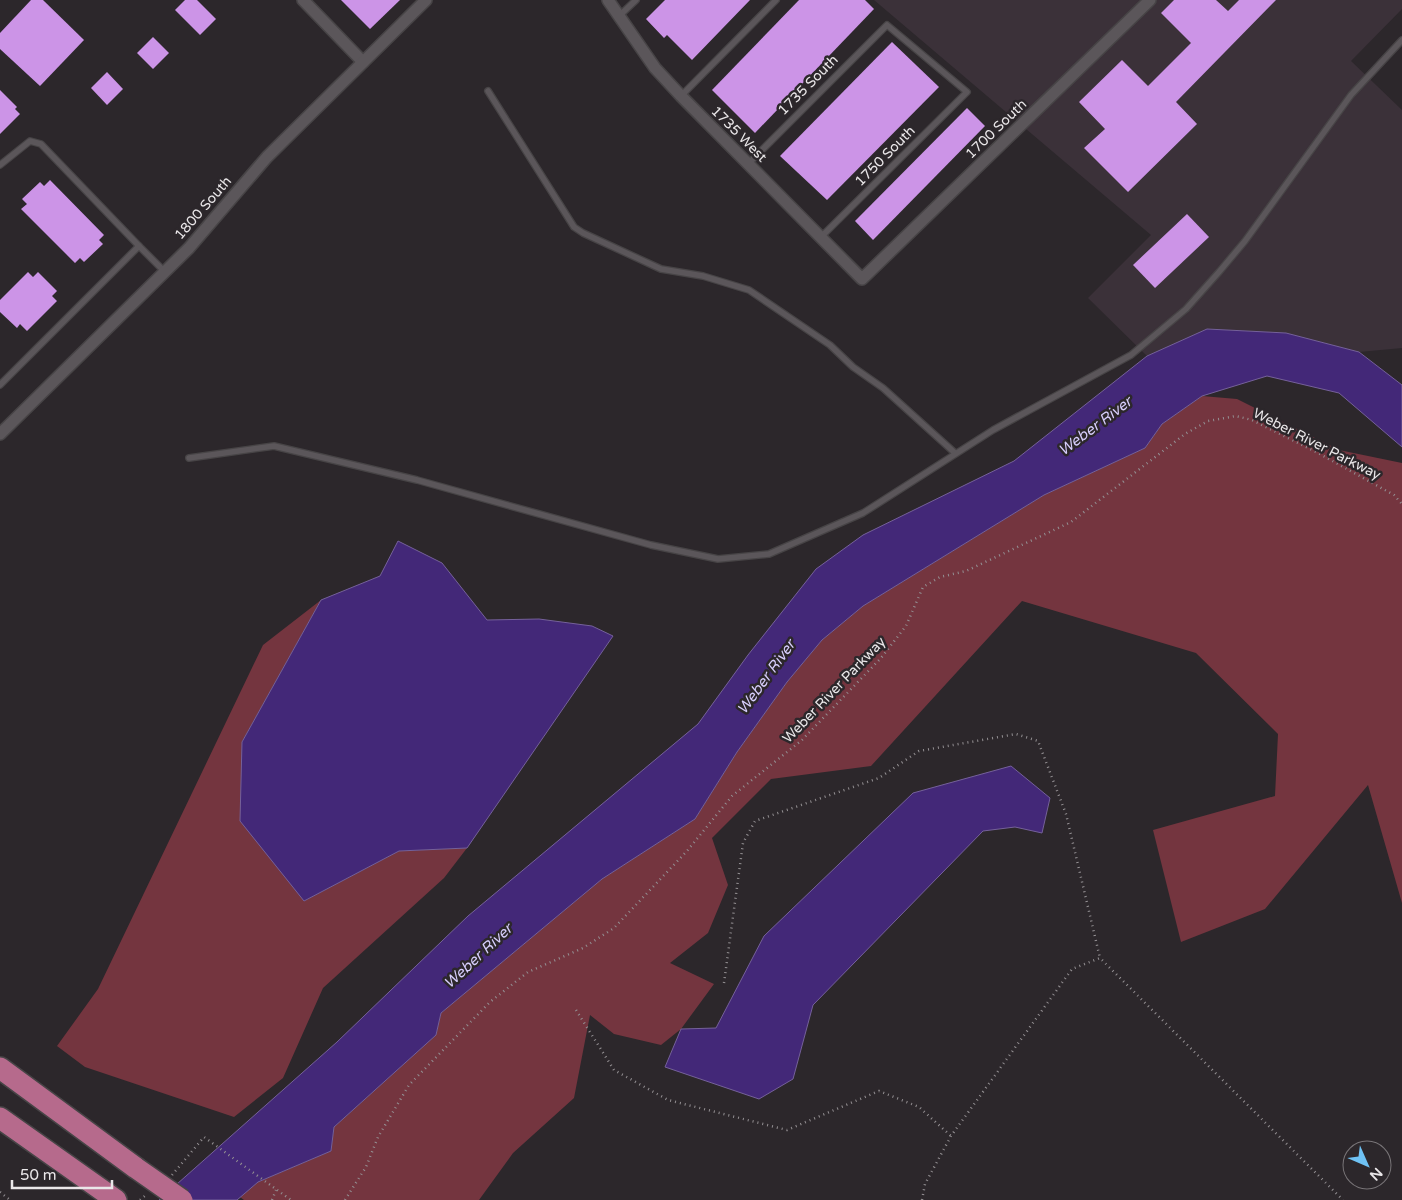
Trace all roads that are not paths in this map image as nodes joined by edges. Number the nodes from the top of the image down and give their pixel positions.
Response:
1 (303, 0) edge
2 (426, 0) edge
3 (608, 0) edge
4 (636, 0) edge
5 (776, 0) edge
6 (1150, 0) edge
7 (618, 17) junction
8 (1402, 40) edge
9 (363, 62) junction
10 (488, 91) dead end
11 (967, 92) joint
12 (680, 96) junction
13 (748, 164) junction
14 (0, 165) edge
15 (821, 237) junction
16 (139, 246) junction
17 (165, 272) junction
18 (862, 279) joint
19 (0, 385) edge
20 (0, 434) edge
21 (955, 453) junction
22 (189, 458) dead end
23 (0, 1068) edge
24 (0, 1118) edge
25 (111, 1197) edge
26 (182, 1200) edge

1 - 9 street
2 - 9 street, 1800 South
3 - 7 street, 1735 West
4 - 7 lane
5 - 12 lane
6 - 18 street, 1700 South
7 - 12 street, 1735 West
8 - 21 lane
9 - 17 street, 1800 South
10 - 21 lane
11 - 13 lane, 1735 South
11 - 15 lane, 1750 South
12 - 13 street, 1735 West
13 - 15 street, 1735 West
14 - 16 lane
15 - 18 street, 1735 West
16 - 17 lane
16 - 19 lane
17 - 20 street, 1800 South
21 - 22 lane
23 - 26 highway, bridge
24 - 25 highway

